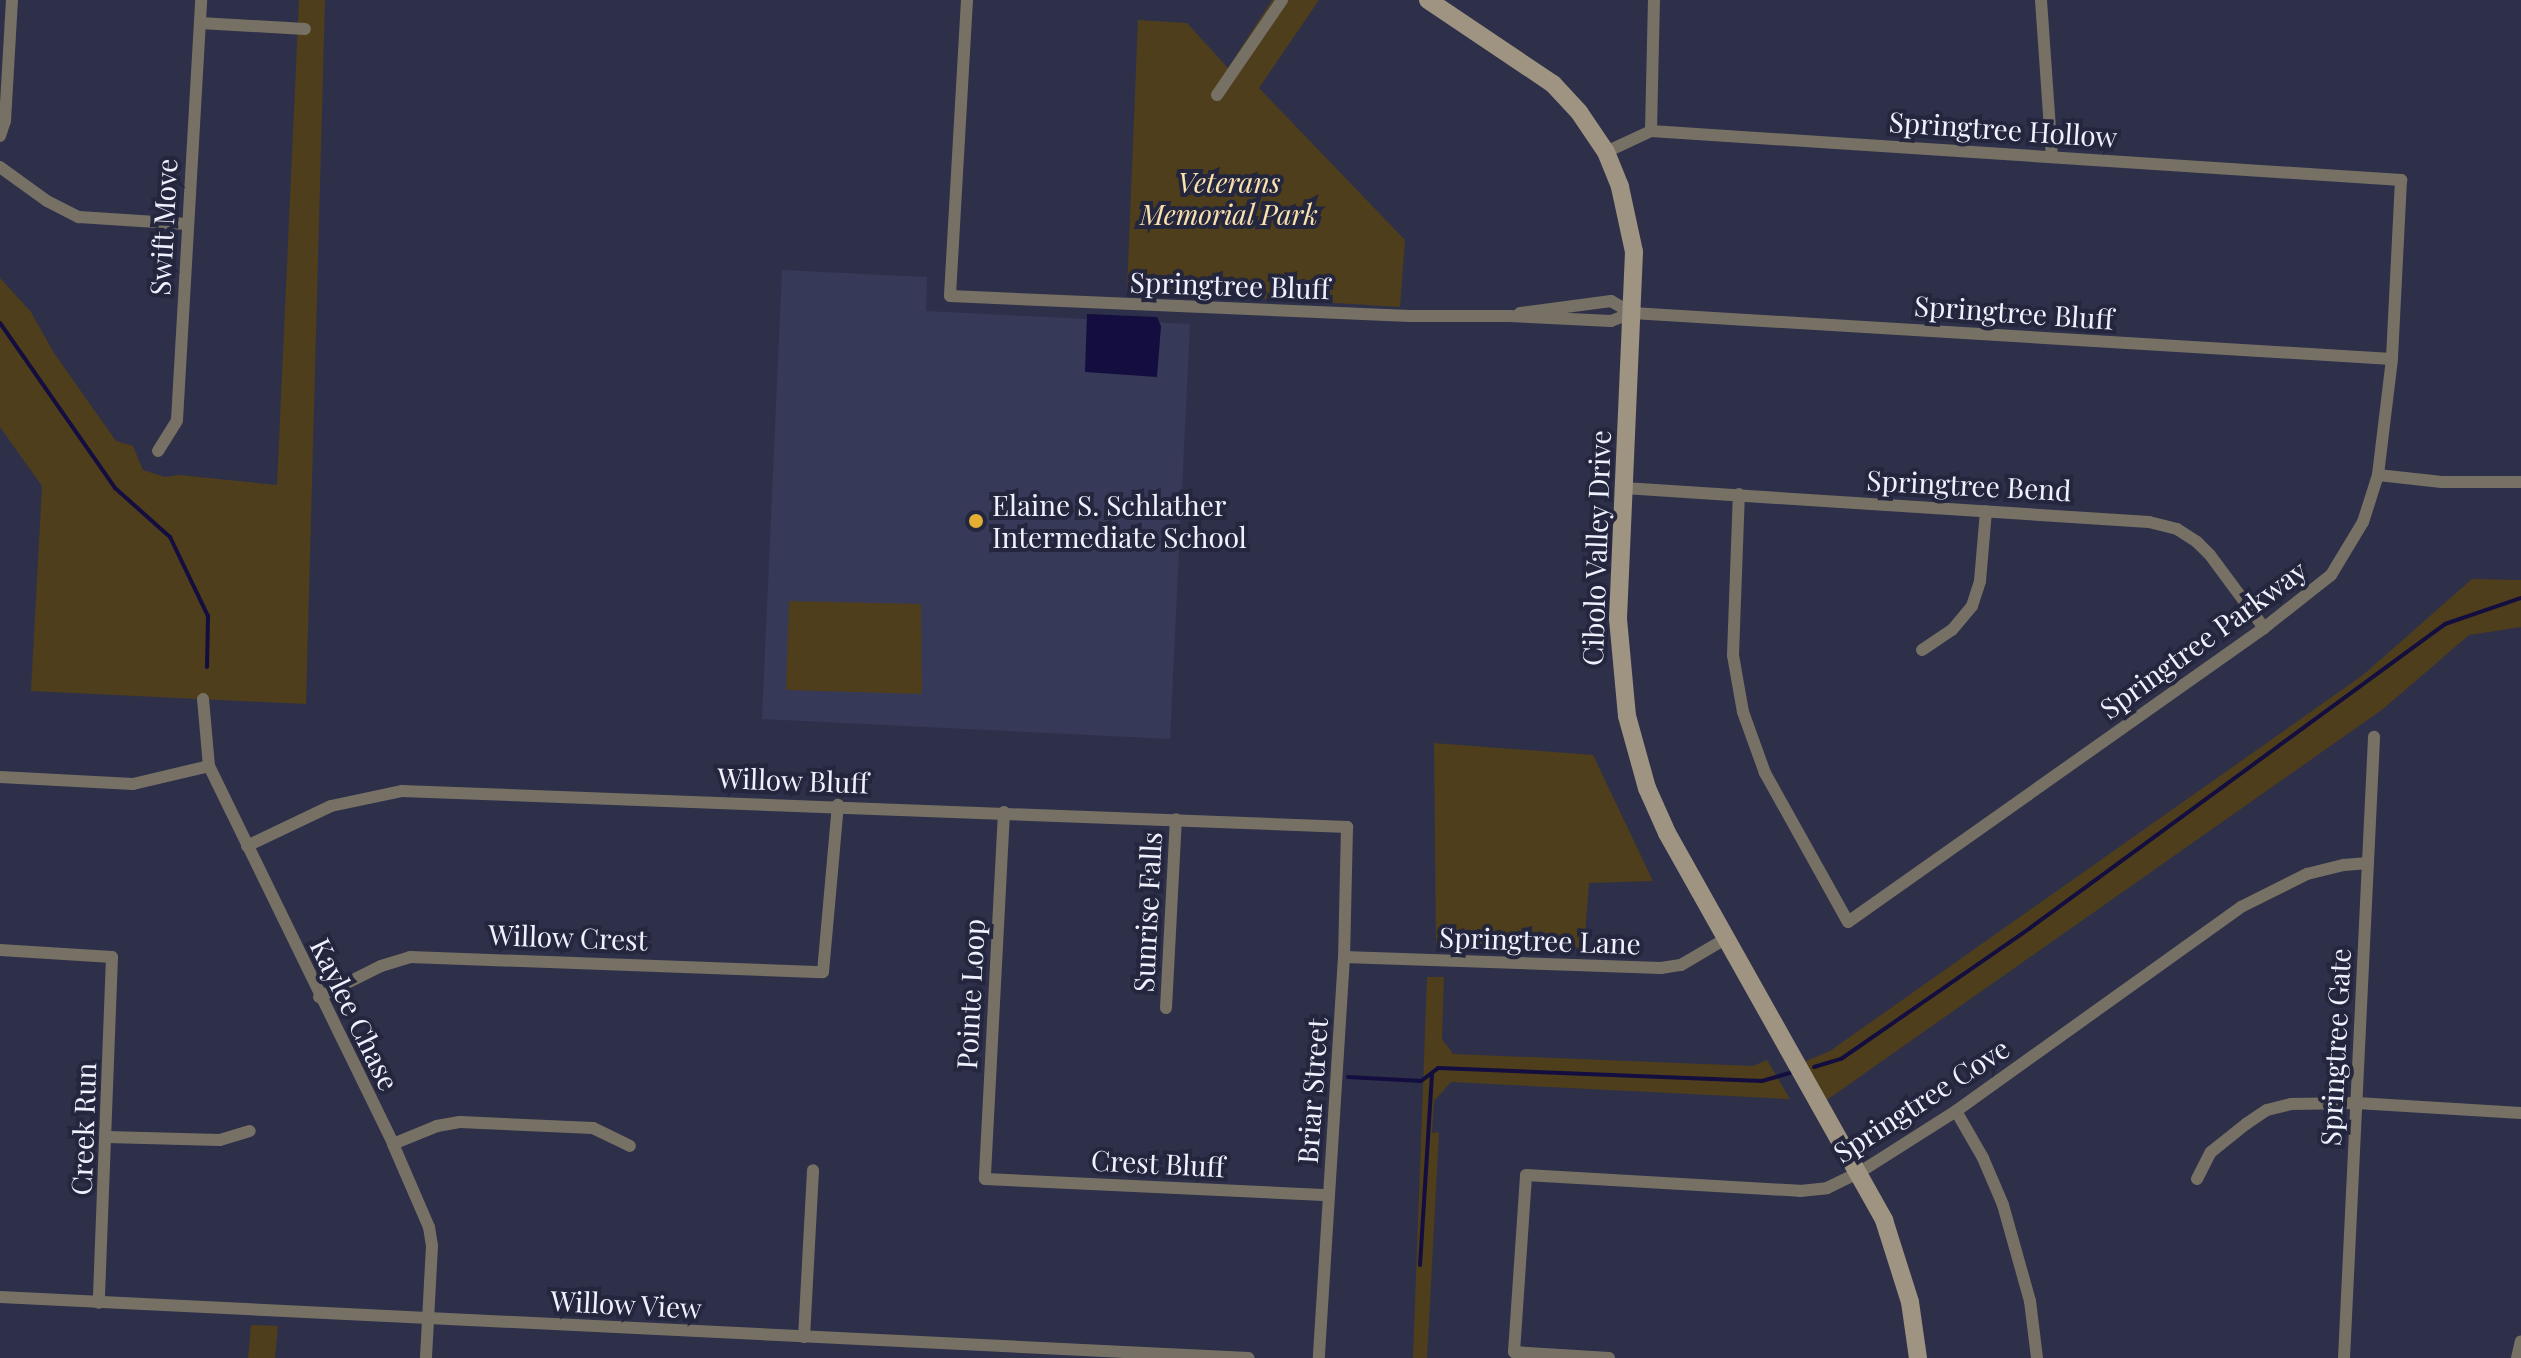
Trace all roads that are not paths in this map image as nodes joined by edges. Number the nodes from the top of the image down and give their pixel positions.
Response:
1 (12, 0) edge
2 (201, 0) edge
3 (967, 0) edge
4 (1282, 0) edge
5 (1428, 0) edge
6 (1654, 0) edge
7 (2041, 0) edge
8 (200, 23) junction
9 (305, 29) dead end
10 (1217, 95) dead end
11 (1651, 131) junction
12 (0, 136) edge
13 (1606, 152) junction
14 (2052, 156) junction
15 (0, 167) edge
16 (2401, 180) joint
17 (187, 224) junction
18 (1632, 313) junction
19 (2392, 359) junction
20 (158, 451) dead end
21 (2378, 475) junction
22 (2521, 482) edge
23 (1624, 488) junction
24 (1739, 494) junction
25 (1986, 511) junction
26 (2264, 628) junction
27 (1922, 650) dead end
28 (203, 699) dead end
29 (2374, 737) dead end
30 (209, 766) junction
31 (0, 777) edge
32 (838, 805) junction
33 (1004, 812) junction
34 (1176, 819) junction
35 (1347, 827) joint
36 (247, 846) junction
37 (2368, 863) junction
38 (1727, 938) junction
39 (0, 950) edge
40 (1344, 957) junction
41 (319, 997) junction
42 (1166, 1008) dead end
43 (2357, 1103) junction
44 (1956, 1111) junction
45 (2521, 1113) edge
46 (250, 1131) dead end
47 (107, 1137) junction
48 (393, 1144) junction
49 (630, 1146) dead end
50 (813, 1170) dead end
51 (1860, 1172) junction
52 (985, 1179) joint
53 (2197, 1179) dead end
54 (1329, 1195) junction
55 (0, 1297) edge
56 (99, 1303) junction
57 (428, 1318) junction
58 (804, 1337) junction
59 (2521, 1341) edge
60 (1103, 1354) edge
61 (426, 1358) edge
62 (1249, 1358) edge
63 (1319, 1358) edge
64 (1609, 1358) edge
65 (1918, 1358) edge
66 (2037, 1358) edge
67 (2344, 1358) edge
68 (2517, 1358) edge

1 - 12 street
2 - 8 street, Swift Move
3 - 18 street, Springtree Bluff
4 - 10 street
5 - 13 main road, Cibolo Valley Drive
6 - 11 street
7 - 14 street
8 - 9 street
8 - 17 street, Swift Move
11 - 13 street, Springtree Hollow
11 - 14 street, Springtree Hollow
13 - 18 main road, Cibolo Valley Drive
14 - 16 street, Springtree Hollow
15 - 17 street
16 - 19 street, Springtree Parkway
17 - 20 street, Swift Move
18 - 19 street, Springtree Bluff
18 - 23 main road, Cibolo Valley Drive
19 - 21 street, Springtree Parkway
21 - 22 street
21 - 26 street, Springtree Parkway
23 - 24 street, Springtree Bend
23 - 38 main road, Cibolo Valley Drive
24 - 25 street, Springtree Bend
24 - 26 street, Springtree Parkway
25 - 26 street, Springtree Bend
25 - 27 street
28 - 30 street, Kaylee Chase
29 - 37 street, Springtree Gate
30 - 31 street
30 - 36 street, Kaylee Chase
32 - 33 street, Willow Bluff
32 - 36 street, Willow Bluff
32 - 41 street, Willow Crest
33 - 34 street, Willow Bluff
33 - 52 street, Pointe Loop
34 - 35 street, Willow Bluff
34 - 42 street, Sunrise Falls
35 - 40 street, Briar Street
36 - 41 street, Kaylee Chase
37 - 43 street, Springtree Gate
37 - 44 street, Springtree Cove
38 - 40 street, Springtree Lane
38 - 51 main road, Cibolo Valley Drive
39 - 47 street, Creek Run
40 - 54 street, Briar Street
41 - 48 street, Kaylee Chase
43 - 45 street
43 - 53 street
43 - 67 street, Springtree Gate
44 - 51 street, Springtree Cove
44 - 66 street
46 - 47 street
47 - 56 street, Creek Run
48 - 49 street
48 - 57 street, Kaylee Chase
50 - 58 street
51 - 64 street, Springtree Cove
51 - 65 main road, Cibolo Valley Drive
52 - 54 street, Crest Bluff
54 - 63 street, Briar Street
55 - 56 street, Willow View
56 - 57 street, Willow View
57 - 58 street, Willow View
57 - 61 street, Kaylee Chase
58 - 60 street, Willow View
59 - 68 street
60 - 62 street, Willow View

